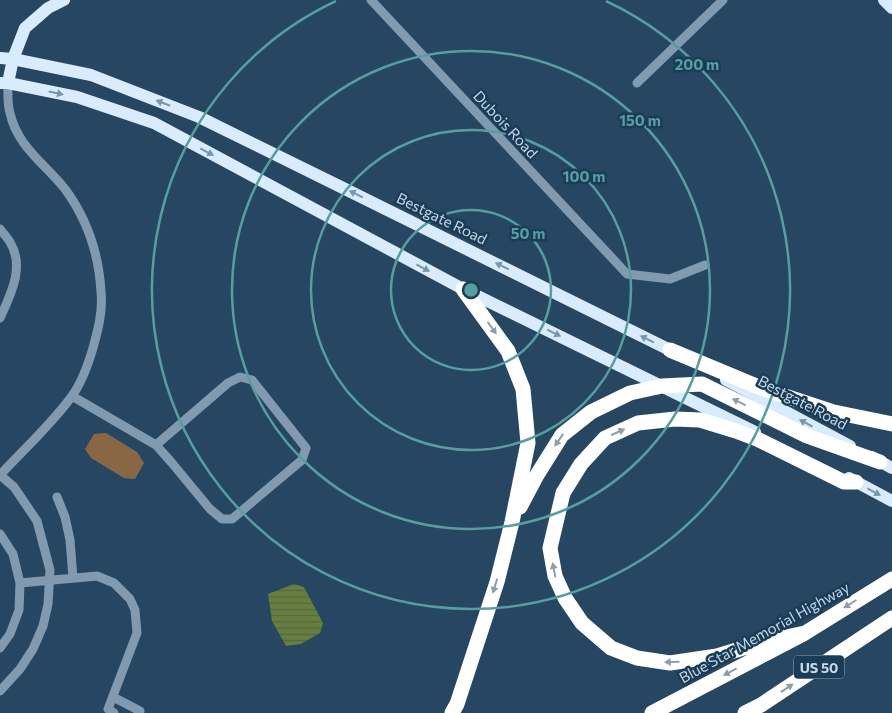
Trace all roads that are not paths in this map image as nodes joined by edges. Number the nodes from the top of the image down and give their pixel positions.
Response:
1 (64, 0) edge
2 (371, 0) edge
3 (723, 0) edge
4 (884, 0) edge
5 (892, 8) edge
6 (6, 58) edge
7 (4, 83) edge
8 (637, 83) dead end
9 (0, 229) edge
10 (704, 264) dead end
11 (463, 289) junction
12 (0, 318) edge
13 (670, 350) junction
14 (662, 386) junction
15 (72, 396) junction
16 (892, 424) edge
17 (156, 445) junction
18 (886, 465) edge
19 (0, 475) edge
20 (856, 482) junction
21 (57, 497) dead end
22 (892, 501) edge
23 (512, 522) junction
24 (0, 534) edge
25 (73, 578) junction
26 (892, 579) edge
27 (49, 580) junction
28 (20, 583) junction
29 (892, 618) edge
30 (804, 632) junction
31 (0, 648) edge
32 (0, 691) edge
33 (113, 697) junction
34 (114, 713) edge
35 (138, 713) edge
36 (452, 713) edge
37 (652, 713) edge
38 (745, 713) edge

1 - 6 main road
2 - 10 street, Dubois Road
3 - 8 street
4 - 5 main road
6 - 7 main road
13 -> 6 main road, Bestgate Road
7 -> 11 main road
7 - 15 street
9 - 12 street
11 -> 14 main road
11 -> 23 highway
13 - 16 highway
18 -> 13 main road, Bestgate Road
18 -> 14 highway
14 - 20 main road
14 -> 23 highway
15 - 17 street
15 - 19 street
17 - 17 street
19 - 27 street
20 -> 22 main road
30 -> 20 highway
21 - 25 street
23 -> 36 highway
24 - 28 street
25 - 27 street
25 - 33 street
26 -> 30 highway, Blue Star Memorial Highway / US 50
27 - 28 street
27 - 32 street
28 - 31 street
38 -> 29 highway, US 50
30 -> 37 highway, Blue Star Memorial Highway / US 50
33 - 34 street
33 - 35 street

